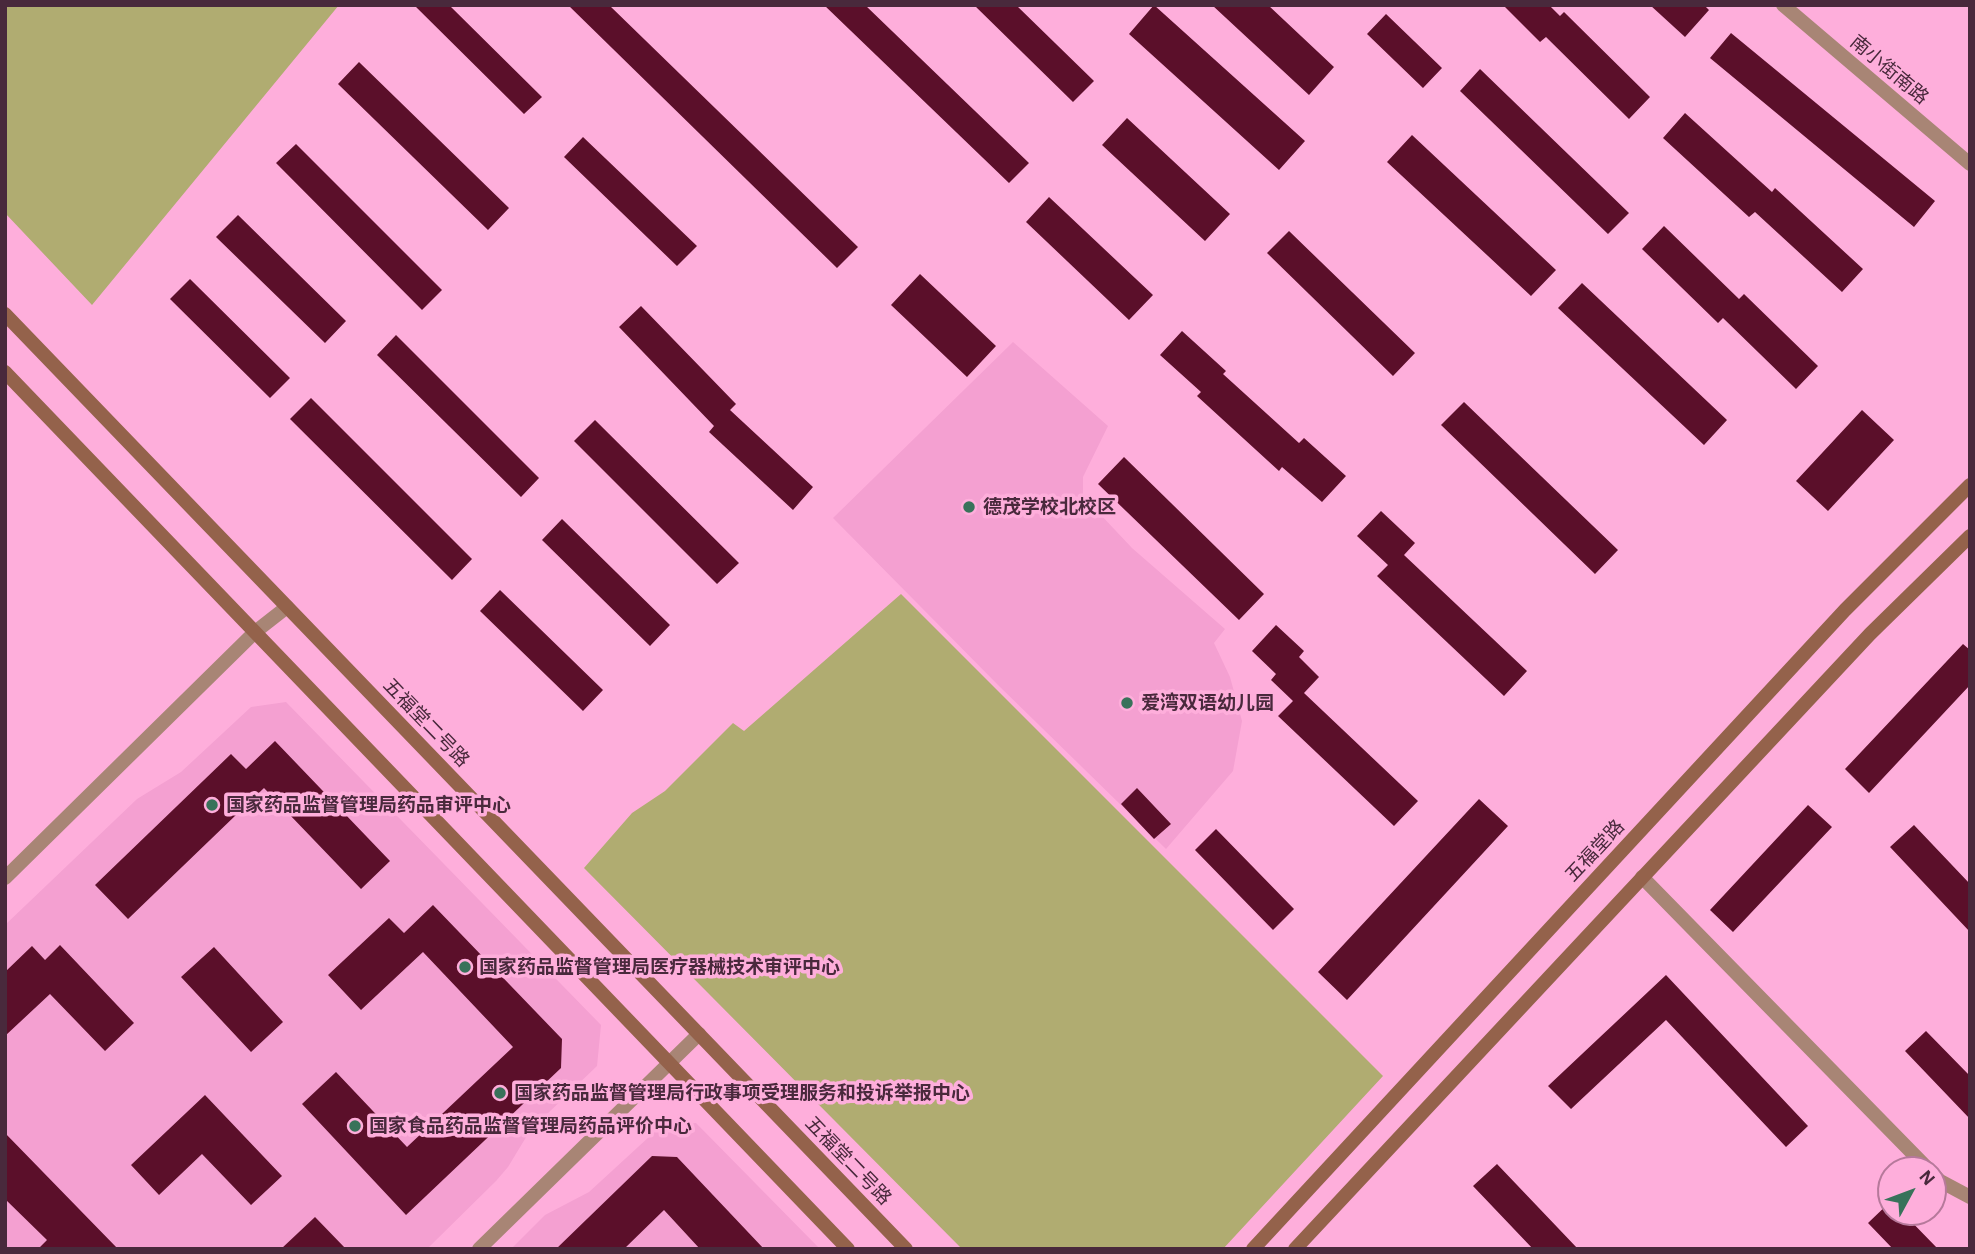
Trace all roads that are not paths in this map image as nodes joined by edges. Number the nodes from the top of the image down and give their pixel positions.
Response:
1 (1783, 5) edge
2 (1970, 164) edge
3 (5, 314) edge
4 (5, 372) edge
5 (1970, 485) edge
6 (1970, 536) edge
7 (288, 607) junction
8 (255, 632) junction
9 (1642, 877) junction
10 (5, 878) edge
11 (699, 1034) junction
12 (669, 1063) junction
13 (1915, 1156) edge
14 (1947, 1185) edge
15 (1970, 1197) edge
16 (479, 1249) edge
17 (848, 1249) edge
18 (906, 1249) edge
19 (1253, 1249) edge
20 (1295, 1249) edge

1 - 2 street, 南小街南路
3 - 7 main road, 五福堂二号路
4 - 8 main road
5 - 19 main road, 五福堂路
6 - 9 main road
7 - 8 street
7 - 11 main road, 五福堂二号路
8 - 10 street
8 - 12 main road
9 - 13 street
9 - 20 main road
11 - 12 street
11 - 18 main road, 五福堂二号路
12 - 16 street
12 - 17 main road
14 - 15 street

